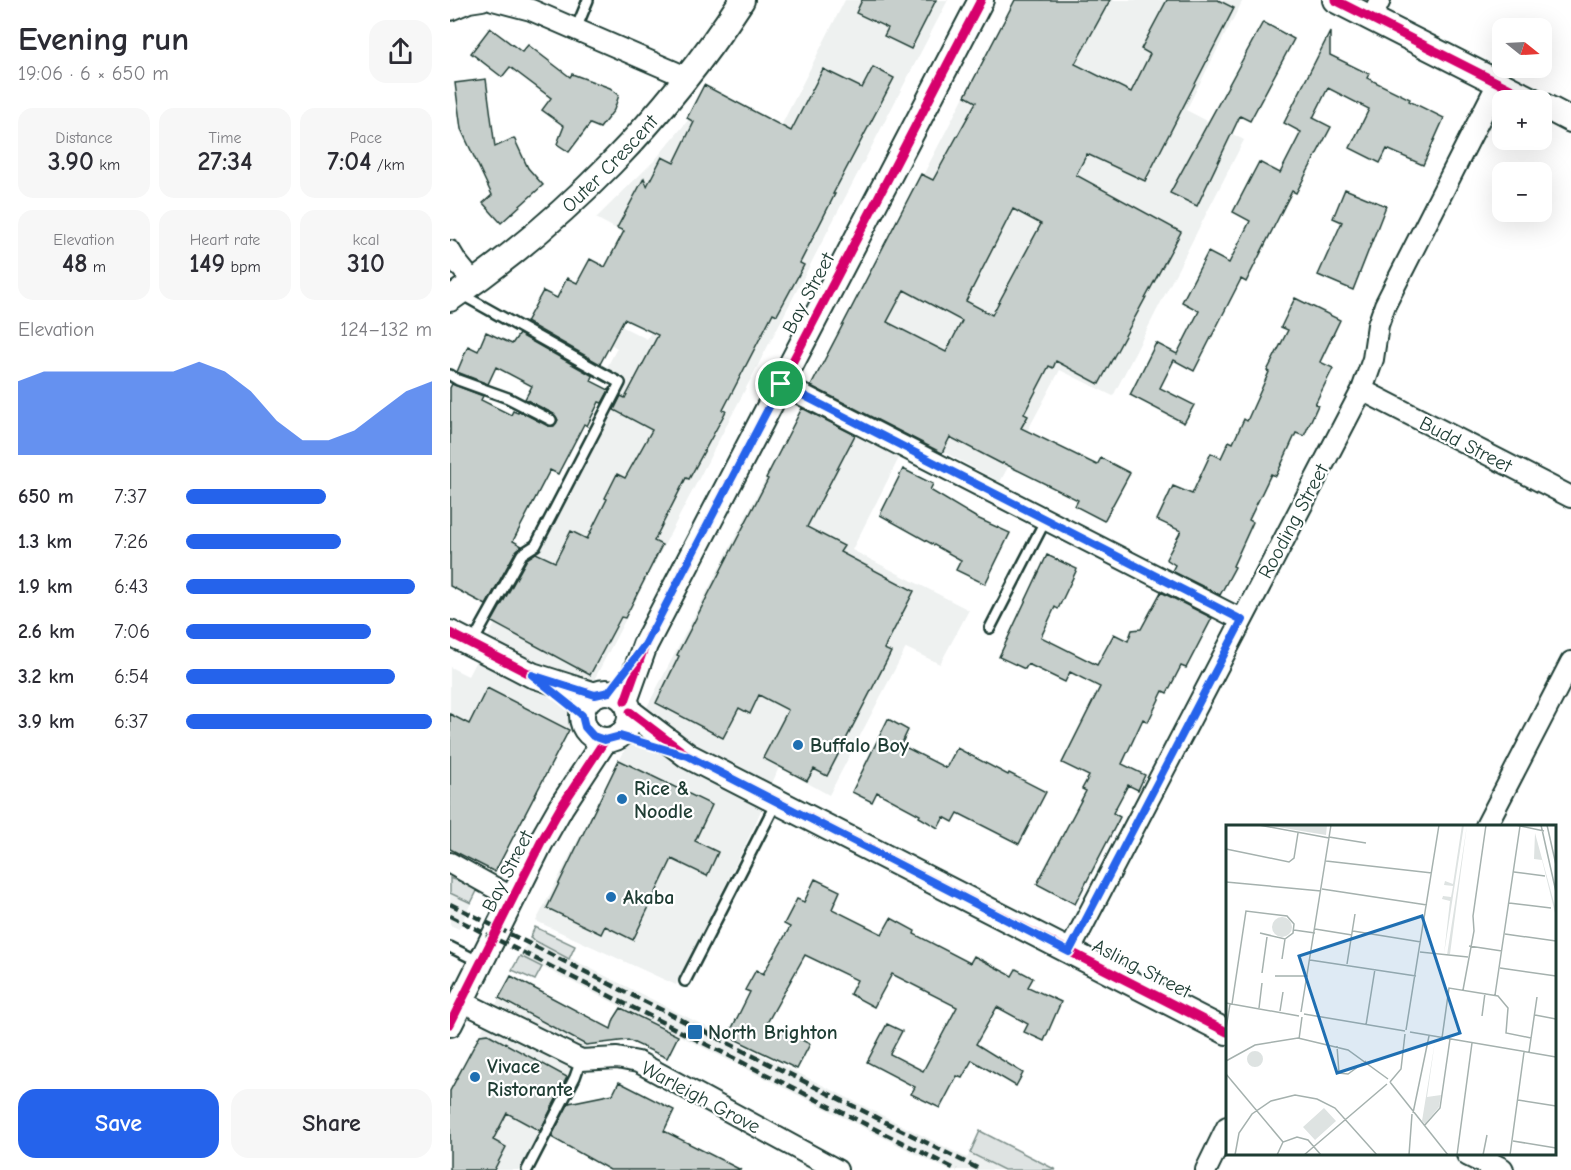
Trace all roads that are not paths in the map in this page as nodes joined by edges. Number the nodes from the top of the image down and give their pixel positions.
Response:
1 (482, 0) edge
2 (493, 0) edge
3 (588, 0) edge
4 (742, 0) edge
5 (981, 0) edge
6 (1335, 0) edge
7 (1376, 9) edge
8 (450, 10) edge
9 (576, 29) junction
10 (686, 77) junction
11 (1498, 83) junction
12 (1512, 90) edge
13 (1552, 110) edge
14 (1571, 120) edge
15 (450, 251) edge
16 (460, 291) edge
17 (450, 375) edge
18 (781, 384) junction
19 (1362, 390) junction
20 (551, 420) dead end
21 (1571, 497) edge
22 (1046, 519) junction
23 (1242, 620) junction
24 (990, 628) dead end
25 (450, 633) edge
26 (472, 644) junction
27 (1571, 662) edge
28 (532, 675) junction
29 (615, 700) junction
30 (599, 731) junction
31 (688, 756) junction
32 (776, 803) junction
33 (1487, 825) edge
34 (450, 863) edge
35 (513, 898) junction
36 (450, 947) edge
37 (1069, 952) junction
38 (481, 962) junction
39 (685, 981) dead end
40 (461, 1001) junction
41 (450, 1023) edge
42 (1226, 1031) edge
43 (581, 1060) junction
44 (1226, 1129) edge
45 (1471, 1155) edge
46 (527, 1170) edge
47 (837, 1170) edge
48 (1206, 1170) edge
49 (1502, 1170) edge

1 - 8 street
2 - 9 street
3 - 9 lane
4 - 10 street, Outer Crescent
5 - 18 street, Bay Street
6 - 7 street
7 - 11 street
9 - 10 street
10 - 16 street, Outer Crescent
11 - 12 street
11 - 19 street, Rooding Street
13 - 14 street
15 - 16 street
16 - 26 lane
17 - 20 lane
18 - 22 street
18 - 29 street, Bay Street
19 - 21 street, Budd Street
19 - 23 street, Rooding Street
22 - 23 street
22 - 24 lane
23 - 37 street, Rooding Street
25 - 26 street
26 - 28 street
27 - 33 street
28 - 29 street, Asling Street
28 - 30 street
29 - 30 street
29 - 30 street
29 - 31 street, Asling Street
30 - 31 street, Asling Street
30 - 35 street, Bay Street
31 - 32 street, Asling Street
32 - 37 street, Asling Street
32 - 39 lane
34 - 35 street
35 - 38 street, Bay Street
36 - 38 lane
37 - 42 street, Asling Street
38 - 40 street, Bay Street
40 - 41 street, Bay Street
40 - 43 street, Warleigh Grove
43 - 46 lane
43 - 47 street, Warleigh Grove
44 - 48 street
45 - 49 street

